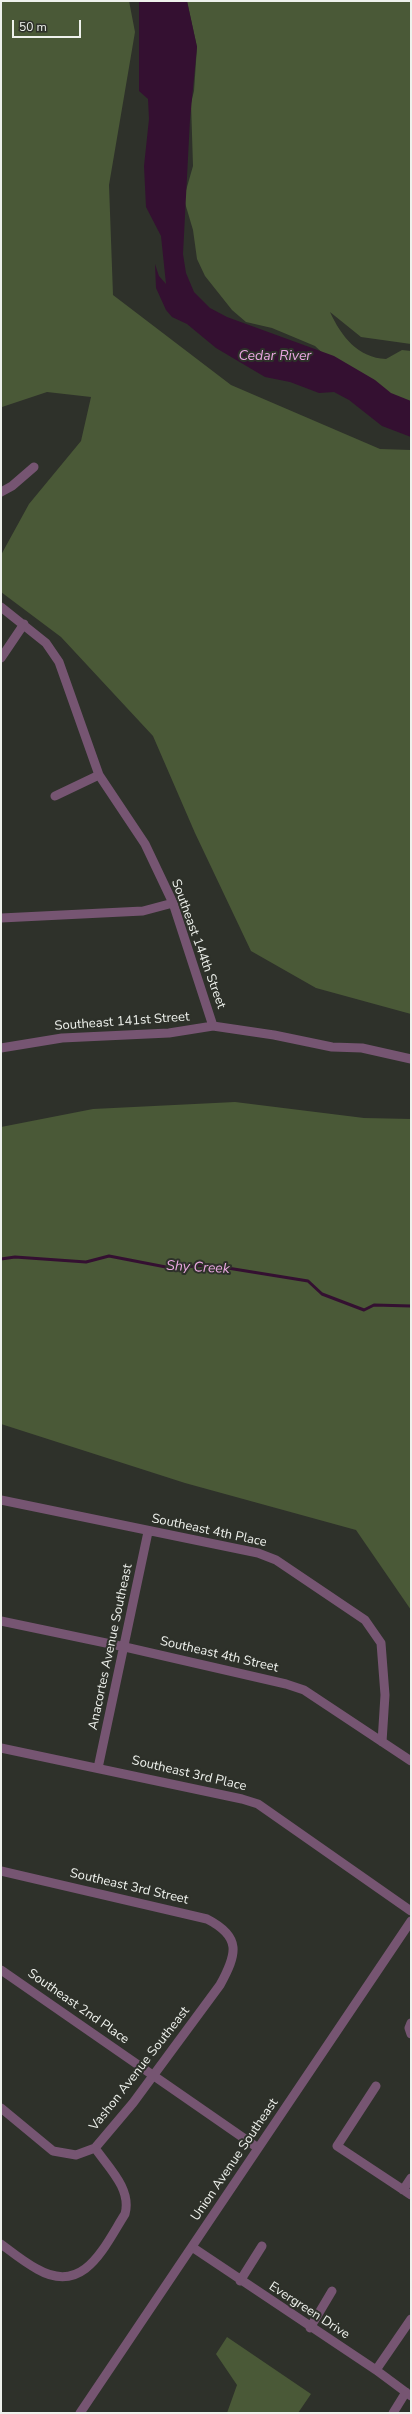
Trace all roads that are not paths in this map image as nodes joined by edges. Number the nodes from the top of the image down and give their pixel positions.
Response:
1 (34, 467) dead end
2 (1, 492) edge
3 (1, 607) edge
4 (24, 624) junction
5 (1, 658) edge
6 (99, 775) junction
7 (55, 796) dead end
8 (172, 903) junction
9 (1, 918) edge
10 (214, 1026) junction
11 (1, 1048) edge
12 (411, 1059) edge
13 (1, 1500) edge
14 (148, 1532) junction
15 (1, 1621) edge
16 (125, 1647) junction
17 (382, 1742) junction
18 (1, 1748) edge
19 (411, 1762) edge
20 (98, 1768) junction
21 (1, 1871) edge
22 (411, 1911) edge
23 (411, 1921) edge
24 (233, 1951) joint
25 (1, 1970) edge
26 (411, 2023) edge
27 (411, 2034) edge
28 (154, 2075) junction
29 (376, 2086) dead end
30 (1, 2108) edge
31 (95, 2148) junction
32 (258, 2148) junction
33 (411, 2178) edge
34 (403, 2190) junction
35 (411, 2196) edge
36 (1, 2244) edge
37 (262, 2246) dead end
38 (192, 2247) junction
39 (240, 2281) junction
40 (332, 2291) dead end
41 (411, 2319) edge
42 (310, 2328) junction
43 (376, 2370) junction
44 (409, 2394) edge
45 (80, 2413) edge
46 (392, 2413) edge

1 - 2 street
3 - 4 street, Southeast 144th Street
4 - 5 street
4 - 6 street, Southeast 144th Street
6 - 7 street
6 - 8 street, Southeast 144th Street
8 - 9 street
8 - 10 street, Southeast 144th Street
10 - 11 street, Southeast 141st Street
10 - 12 street, Southeast 141st Street
13 - 14 street, Southeast 4th Place
14 - 16 street, Anacortes Avenue Southeast
14 - 17 street, Southeast 4th Place
15 - 16 street, Southeast 4th Street
16 - 17 street, Southeast 4th Street
16 - 20 street, Anacortes Avenue Southeast
17 - 19 street, Southeast 4th Street
18 - 20 street, Southeast 3rd Place
20 - 22 street, Southeast 3rd Place
21 - 24 street, Southeast 3rd Street
23 - 32 street, Union Avenue Southeast
24 - 28 street, Vashon Avenue Southeast
25 - 28 street, Southeast 2nd Place
26 - 27 street
28 - 31 street, Vashon Avenue Southeast
28 - 32 street, Southeast 2nd Place
29 - 34 street
30 - 31 street, Vashon Avenue Southeast
31 - 36 street
32 - 38 street, Union Avenue Southeast
33 - 34 street
34 - 35 street
37 - 39 street
38 - 39 street, Evergreen Drive
38 - 45 street, Union Avenue Southeast
39 - 42 street, Evergreen Drive
40 - 42 street
41 - 43 street
42 - 43 street, Evergreen Drive
43 - 44 street, Evergreen Drive
44 - 46 street

